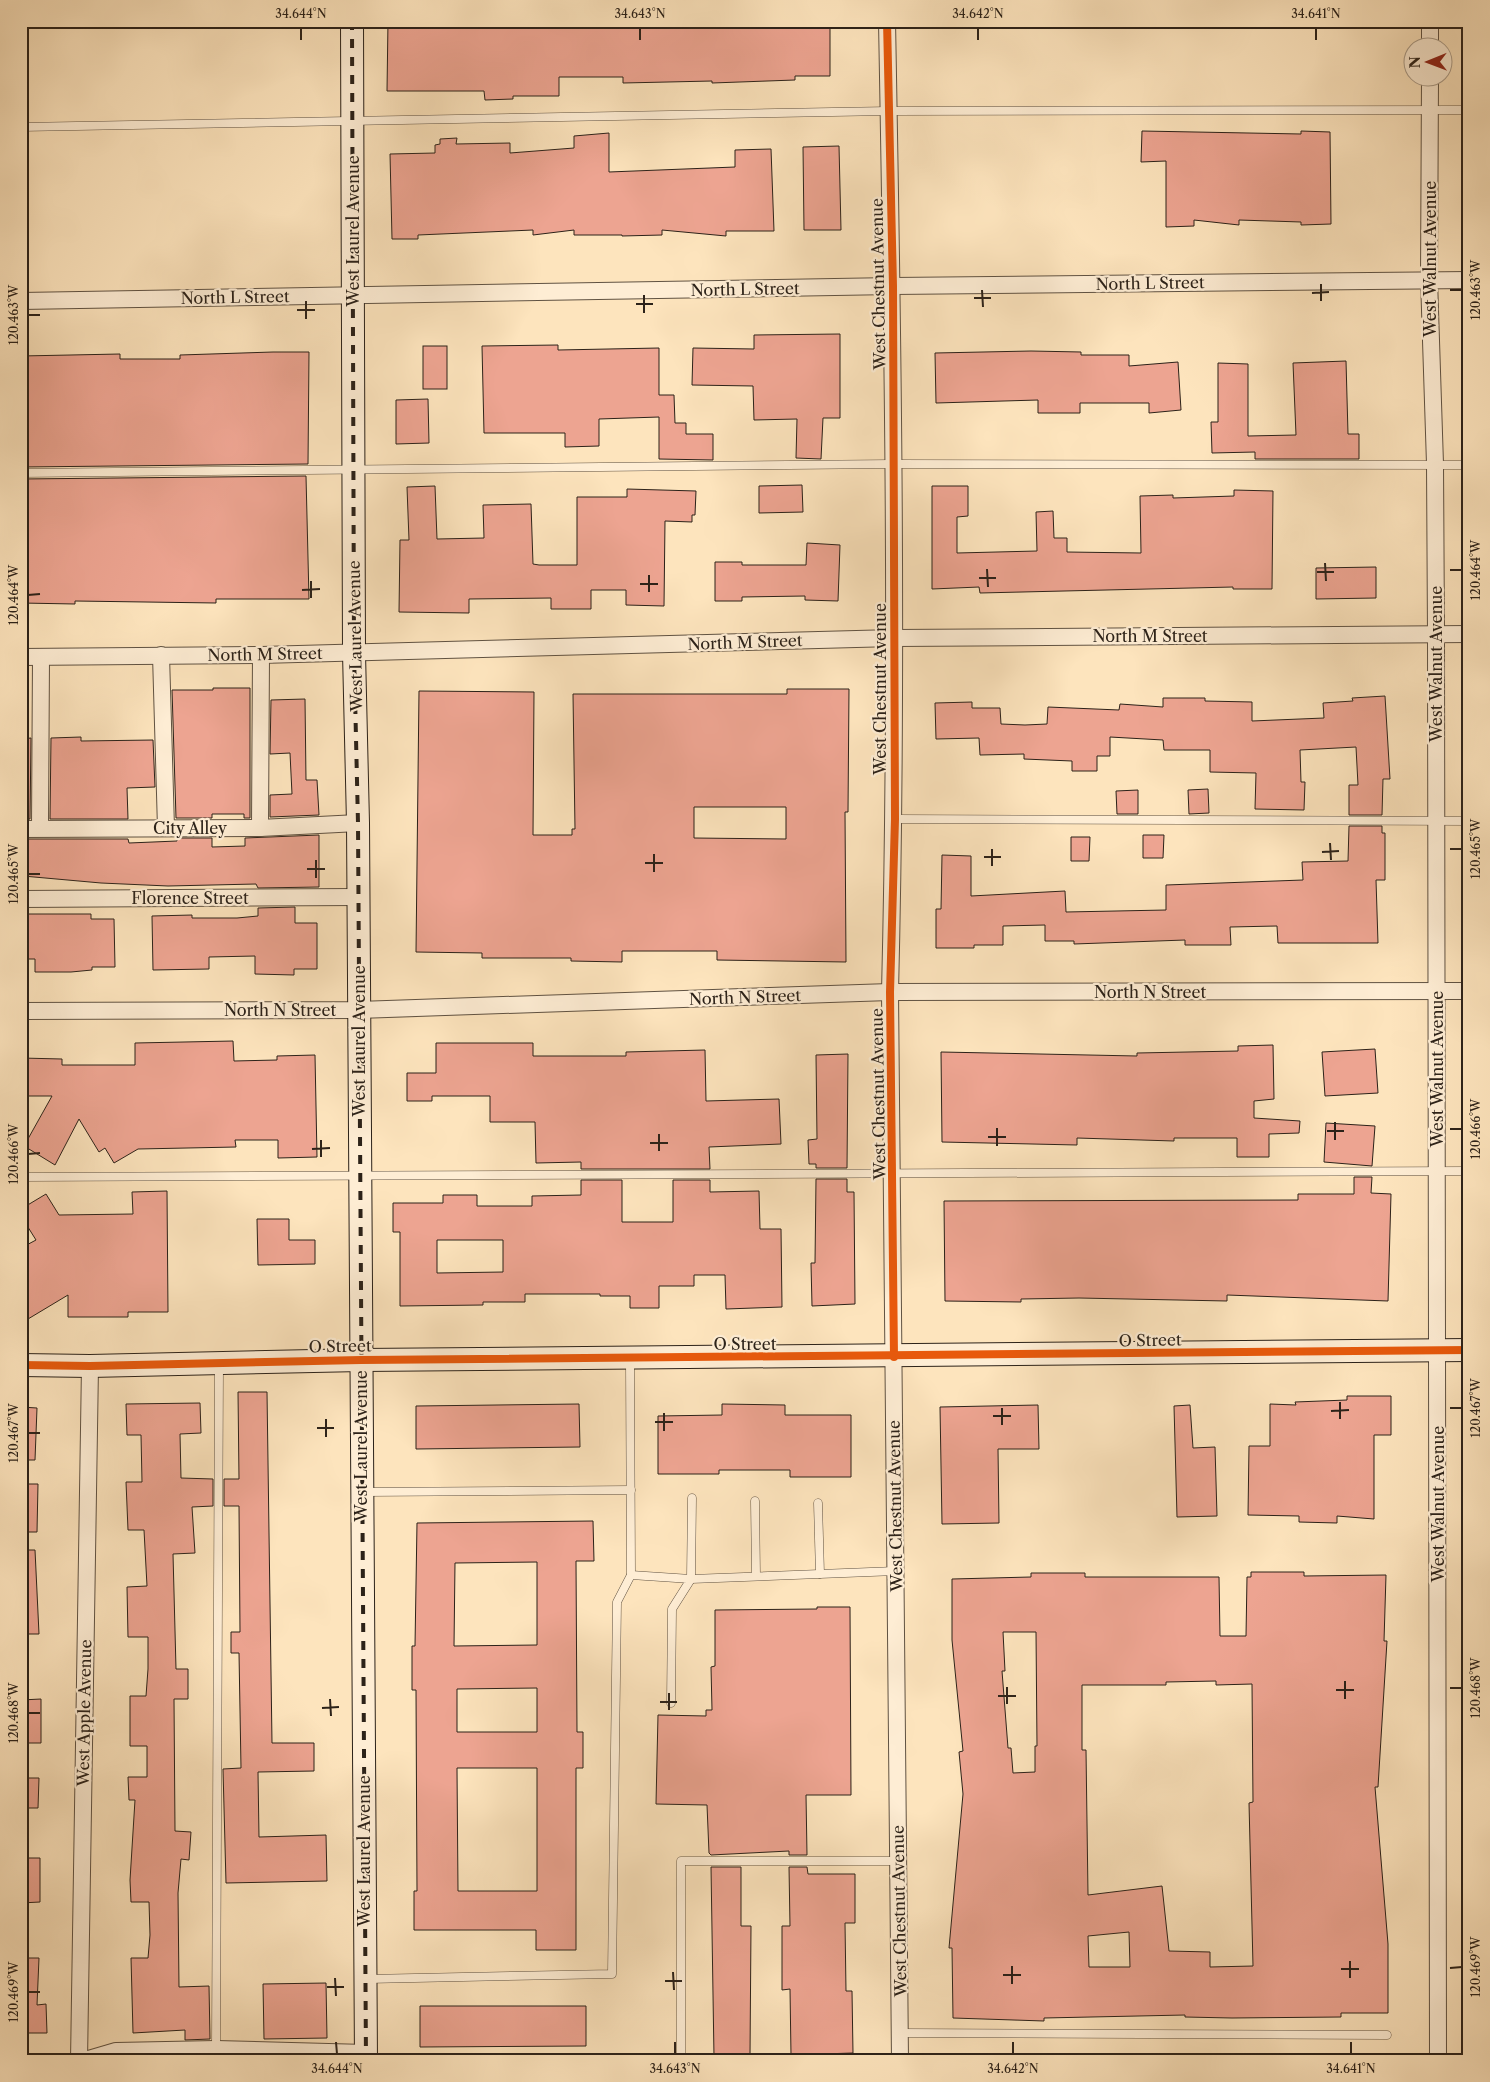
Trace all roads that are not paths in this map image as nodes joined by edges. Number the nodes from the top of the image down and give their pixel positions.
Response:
1 (352, 21) edge
2 (887, 21) edge
3 (1430, 21) edge
4 (1430, 38) edge
5 (1430, 88) edge
6 (1430, 110) junction
7 (1469, 110) edge
8 (889, 111) junction
9 (353, 122) junction
10 (21, 127) edge
11 (1429, 279) junction
12 (1469, 280) edge
13 (893, 286) junction
14 (354, 294) junction
15 (21, 301) edge
16 (893, 464) junction
17 (1435, 464) junction
18 (1469, 465) edge
19 (354, 470) junction
20 (21, 473) edge
21 (1436, 634) junction
22 (1469, 634) edge
23 (894, 638) junction
24 (354, 653) junction
25 (161, 655) junction
26 (261, 655) junction
27 (21, 657) edge
28 (41, 657) junction
29 (894, 819) junction
30 (1469, 821) edge
31 (1437, 822) junction
32 (358, 823) junction
33 (21, 828) edge
34 (40, 828) junction
35 (166, 828) junction
36 (260, 828) junction
37 (358, 897) junction
38 (21, 899) edge
39 (1469, 991) edge
40 (890, 992) junction
41 (1437, 992) junction
42 (358, 1010) junction
43 (21, 1011) edge
44 (1436, 1171) junction
45 (1469, 1171) edge
46 (893, 1174) junction
47 (21, 1177) edge
48 (360, 1177) junction
49 (1439, 1350) junction
50 (1469, 1350) edge
51 (894, 1357) junction
52 (630, 1358) junction
53 (361, 1360) junction
54 (219, 1363) junction
55 (21, 1365) edge
56 (90, 1366) junction
57 (630, 1490) junction
58 (362, 1492) junction
59 (692, 1498) dead end
60 (755, 1501) dead end
61 (818, 1503) dead end
62 (896, 1571) junction
63 (820, 1574) junction
64 (631, 1575) junction
65 (756, 1576) junction
66 (691, 1578) junction
67 (671, 1703) dead end
68 (898, 1861) junction
69 (365, 1979) junction
70 (900, 2033) junction
71 (1387, 2035) dead end
72 (216, 2049) junction
73 (681, 2055) dead end
74 (366, 2057) edge
75 (80, 2061) edge
76 (900, 2061) edge
77 (1438, 2061) edge

1 - 9 street, West Laurel Avenue
2 - 8 street, West Chestnut Avenue
3 - 4 street
5 - 6 street, West Walnut Avenue
6 - 7 lane
6 - 8 lane
6 - 11 street, West Walnut Avenue
8 - 9 lane
8 - 13 street, West Chestnut Avenue
9 - 10 lane
9 - 14 street, West Laurel Avenue
11 - 12 street, North L Street
11 - 13 street, North L Street
11 - 17 street, West Walnut Avenue
13 - 14 street, North L Street
13 - 16 street, West Chestnut Avenue
14 - 15 street, North L Street
14 - 19 street, West Laurel Avenue
16 - 17 lane
16 - 19 lane
16 - 23 street, West Chestnut Avenue
17 - 18 lane
17 - 21 street, West Walnut Avenue
19 - 20 lane
19 - 24 street, West Laurel Avenue
21 - 22 street, North M Street
21 - 23 street, North M Street
21 - 31 street, West Walnut Avenue
23 - 24 street, North M Street
23 - 29 street, West Chestnut Avenue
24 - 26 street, North M Street
24 - 32 street, West Laurel Avenue
25 - 26 street, North M Street
25 - 28 street, North M Street
25 - 35 street
26 - 36 street
27 - 28 street, North M Street
28 - 34 street
29 - 31 lane
29 - 40 street, West Chestnut Avenue
30 - 31 lane
31 - 41 street, West Walnut Avenue
32 - 36 street, City Alley
32 - 37 street, West Laurel Avenue
33 - 34 street, City Alley
34 - 35 street, City Alley
35 - 36 street, City Alley
37 - 38 street, Florence Street
37 - 42 street, West Laurel Avenue
39 - 41 street, North N Street
40 - 41 street, North N Street
40 - 42 street, North N Street
40 - 46 street, West Chestnut Avenue
41 - 44 street, West Walnut Avenue
42 - 43 street, North N Street
42 - 48 street, West Laurel Avenue
44 - 45 lane
44 - 46 lane
44 - 49 street, West Walnut Avenue
46 - 48 lane
46 - 51 street, West Chestnut Avenue
47 - 48 lane
48 - 53 street, West Laurel Avenue
49 - 50 street, O Street
49 - 51 street, O Street
49 - 77 street, West Walnut Avenue
51 - 52 street, O Street
51 - 62 street, West Chestnut Avenue
52 - 53 street, O Street
52 - 57 lane
53 - 54 street, O Street
53 - 58 street, West Laurel Avenue
54 - 56 street, O Street
54 - 72 lane
55 - 56 street, O Street
56 - 75 street, West Apple Avenue
57 - 58 lane
57 - 64 lane
58 - 69 street, West Laurel Avenue
59 - 66 lane
60 - 65 lane
61 - 63 lane
62 - 63 lane
62 - 68 street, West Chestnut Avenue
63 - 65 lane
64 - 66 lane
64 - 69 lane
65 - 66 lane
66 - 67 lane
68 - 70 street, West Chestnut Avenue
68 - 73 lane
69 - 74 street, West Laurel Avenue
70 - 71 lane
70 - 76 street, West Chestnut Avenue
72 - 74 street
72 - 75 street

